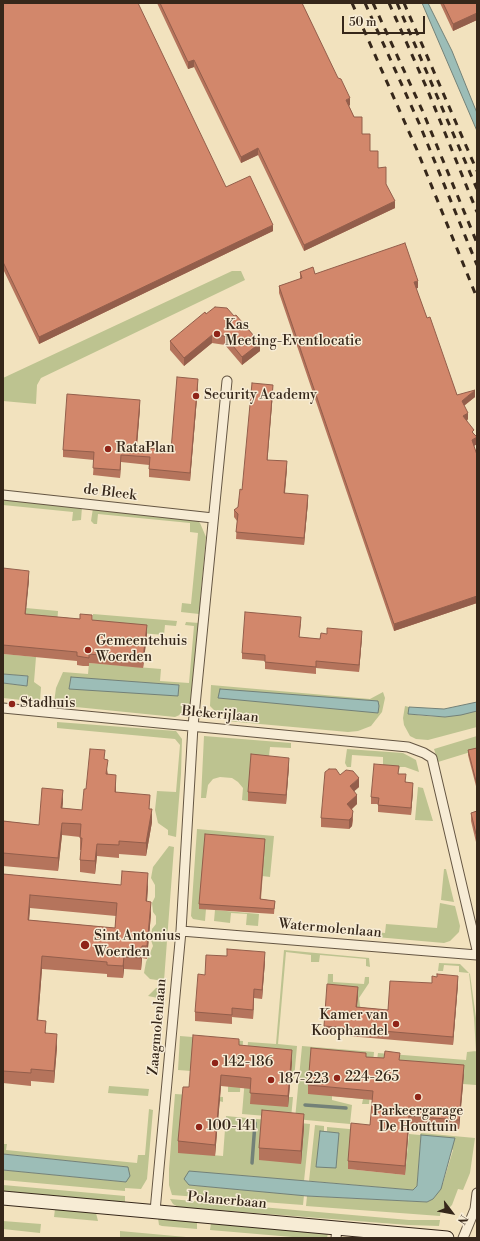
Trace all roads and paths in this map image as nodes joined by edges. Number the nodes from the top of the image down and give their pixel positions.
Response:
1 (227, 381) dead end
2 (3, 495) edge
3 (213, 518) junction
4 (3, 708) edge
5 (193, 726) junction
6 (181, 931) junction
7 (477, 950) edge
8 (477, 955) edge
9 (477, 1193) edge
10 (3, 1198) edge
11 (476, 1210) edge
12 (155, 1211) junction
13 (336, 1233) edge
14 (447, 1238) edge
15 (463, 1238) edge

1 - 3 street
2 - 3 street, de Bleek
3 - 5 street
4 - 5 street, Blekerijlaan
5 - 6 street, Zaagmolenlaan
5 - 7 street, Blekerijlaan
6 - 8 street, Watermolenlaan
6 - 12 street, Zaagmolenlaan
9 - 11 street
10 - 12 main road, Polanerbaan
11 - 15 street
12 - 13 main road, Polanerbaan
13 - 14 main road, Polanerbaan

